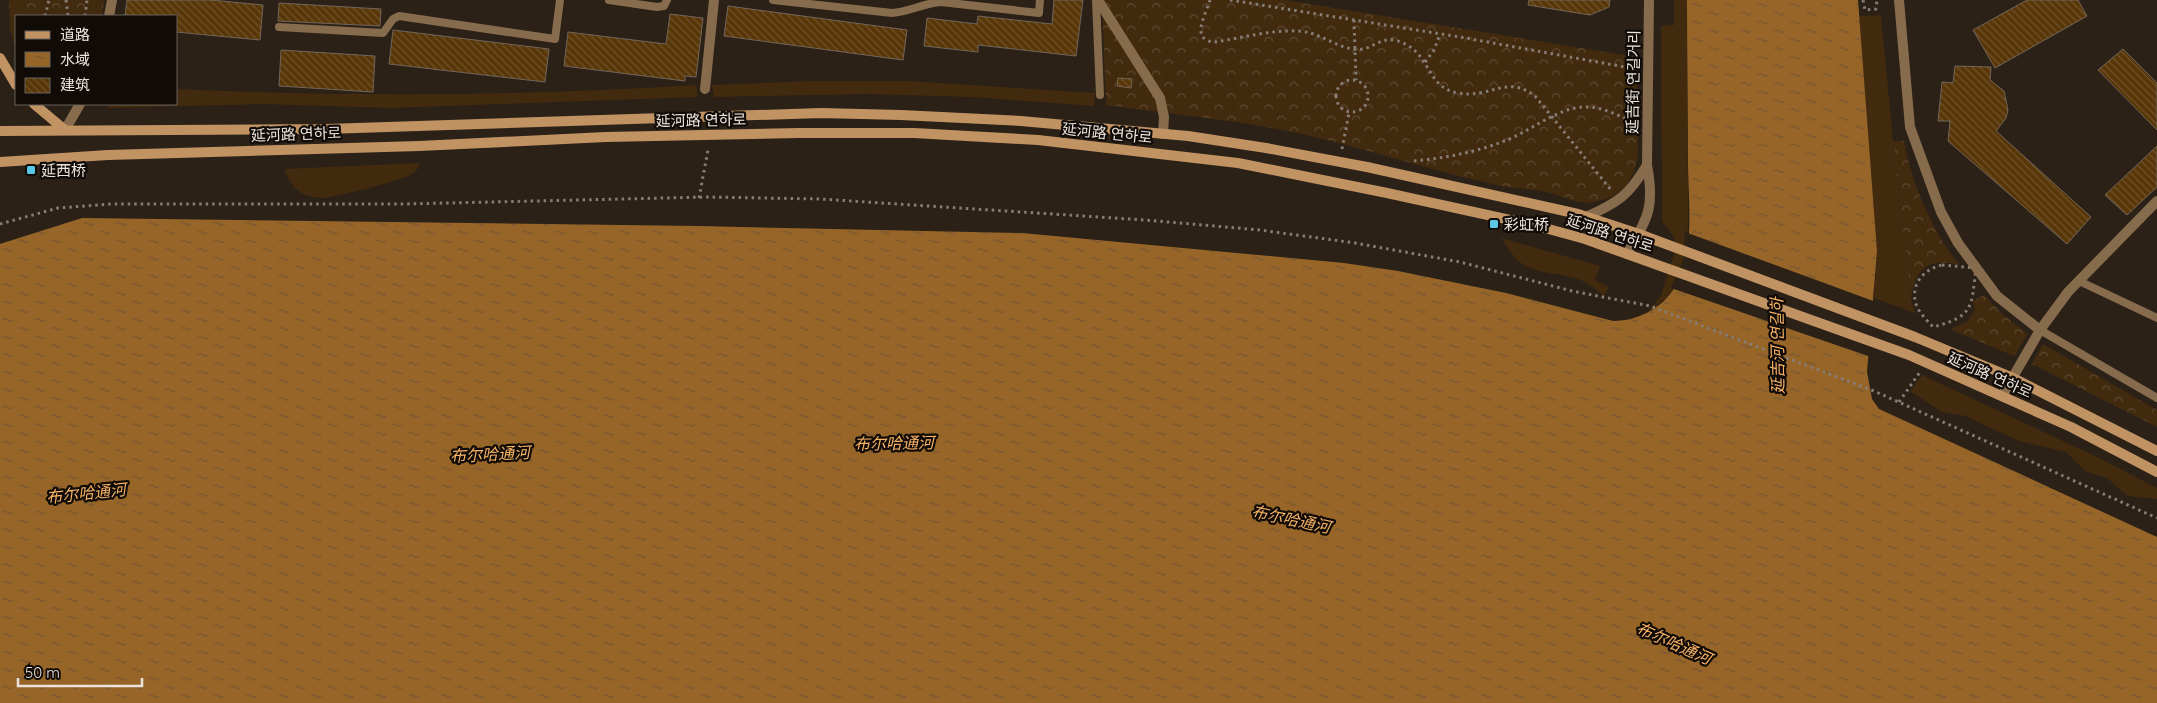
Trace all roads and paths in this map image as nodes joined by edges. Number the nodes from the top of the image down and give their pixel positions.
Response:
1 (49, 0) edge
2 (66, 0) edge
3 (87, 0) edge
4 (112, 0) edge
5 (560, 0) edge
6 (609, 0) edge
7 (667, 0) edge
8 (714, 0) edge
9 (773, 0) edge
10 (1040, 0) edge
11 (1097, 0) edge
12 (1210, 0) edge
13 (1230, 0) edge
14 (1649, 0) edge
15 (1863, 0) edge
16 (1877, 0) edge
17 (1899, 0) edge
18 (914, 4) edge
19 (45, 15) edge
20 (68, 15) edge
21 (85, 15) edge
22 (109, 15) edge
23 (1354, 20) junction
24 (279, 27) dead end
25 (1440, 34) junction
26 (1355, 50) junction
27 (0, 58) edge
28 (1425, 62) junction
29 (1648, 71) junction
30 (1356, 80) junction
31 (15, 83) edge
32 (705, 89) dead end
33 (1100, 94) dead end
34 (35, 105) edge
35 (79, 105) edge
36 (1349, 112) junction
37 (1552, 117) junction
38 (1635, 123) dead end
39 (65, 130) junction
40 (0, 131) edge
41 (1163, 134) junction
42 (1342, 148) dead end
43 (708, 150) dead end
44 (1414, 161) dead end
45 (0, 162) edge
46 (1646, 165) junction
47 (1613, 192) dead end
48 (699, 198) junction
49 (2157, 200) edge
50 (1588, 216) junction
51 (0, 224) edge
52 (1639, 234) junction
53 (1627, 254) junction
54 (1976, 268) junction
55 (2079, 281) junction
56 (2157, 318) edge
57 (2040, 330) junction
58 (1921, 370) dead end
59 (2011, 377) junction
60 (2002, 396) junction
61 (2157, 398) edge
62 (1899, 402) junction
63 (2157, 451) edge
64 (2157, 472) edge
65 (2157, 518) edge

1 - 19 path
2 - 20 path
3 - 21 path
4 - 22 street
5 - 24 lane
6 - 7 lane
8 - 32 street
9 - 18 lane
10 - 18 lane
11 - 33 lane
11 - 41 street
12 - 26 path
13 - 23 path
14 - 29 street, 延吉街 연길거리
15 - 16 path
17 - 54 street
23 - 25 path
23 - 26 path
25 - 28 path
25 - 29 path
26 - 28 path
26 - 30 path
27 - 31 main road
28 - 37 path
29 - 46 street, 延吉街 연길거리
30 - 36 path
30 - 36 path
34 - 39 main road
35 - 39 street
36 - 42 path
37 - 38 path
37 - 44 path
37 - 47 path
39 - 40 main road, 延河路 연하로
39 - 41 main road, 延河路 연하로
41 - 50 main road, 延河路 연하로
43 - 48 path
45 - 53 main road, 延河路 연하로
46 - 50 street
46 - 52 street, 延吉街 연길거리
48 - 51 path
48 - 62 path
49 - 55 street
50 - 52 main road, 延河路 연하로
52 - 53 street, 延吉街 연길거리
52 - 59 main road, 延河路 연하로
53 - 60 main road, 延河路 연하로
54 - 54 path
54 - 57 street
55 - 56 lane
55 - 57 street
57 - 59 street
57 - 61 lane
58 - 62 path
59 - 60 street
59 - 63 main road, 延河路 연하로
60 - 64 main road, 延河路 연하로
62 - 65 path

